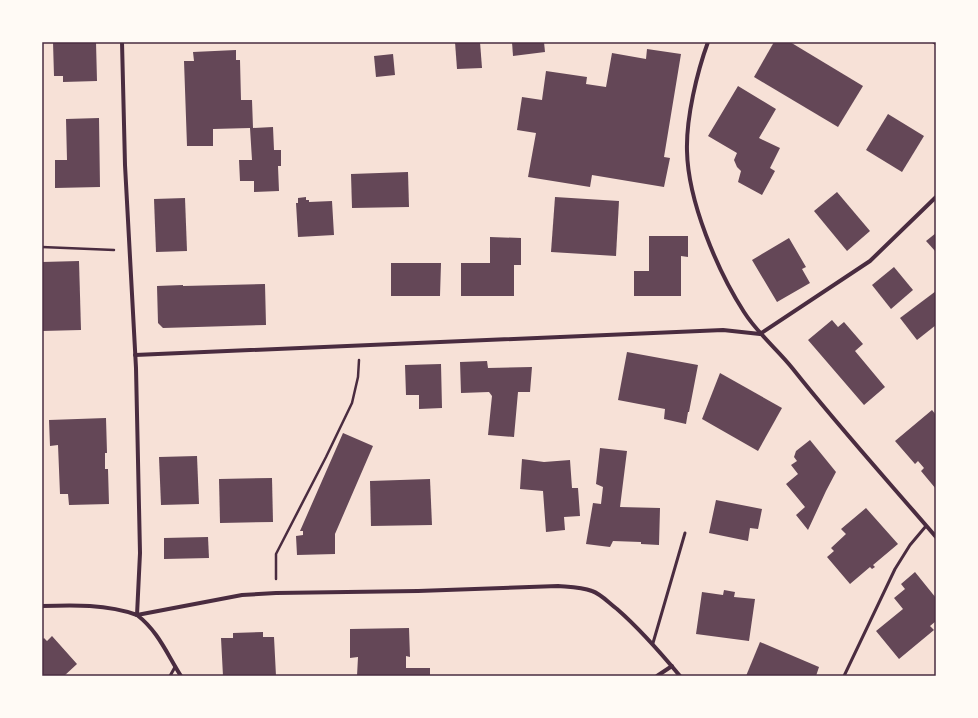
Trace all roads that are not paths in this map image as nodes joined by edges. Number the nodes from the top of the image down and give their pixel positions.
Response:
1 (122, 42) edge
2 (708, 42) edge
3 (936, 197) edge
4 (760, 334) junction
5 (135, 355) junction
6 (926, 526) junction
7 (684, 533) dead end
8 (936, 537) edge
9 (42, 606) edge
10 (136, 615) junction
11 (653, 643) junction
12 (672, 666) junction
13 (175, 667) junction
14 (170, 676) edge
15 (181, 676) edge
16 (657, 676) edge
17 (680, 676) edge
18 (844, 676) edge

1 - 5 street
2 - 4 street
3 - 4 street
4 - 5 street
4 - 6 street
5 - 10 street
6 - 8 street
6 - 18 lane
7 - 11 lane
9 - 10 street
10 - 11 street
10 - 13 street
11 - 12 street
12 - 16 street
12 - 17 street
13 - 14 lane
13 - 15 street

